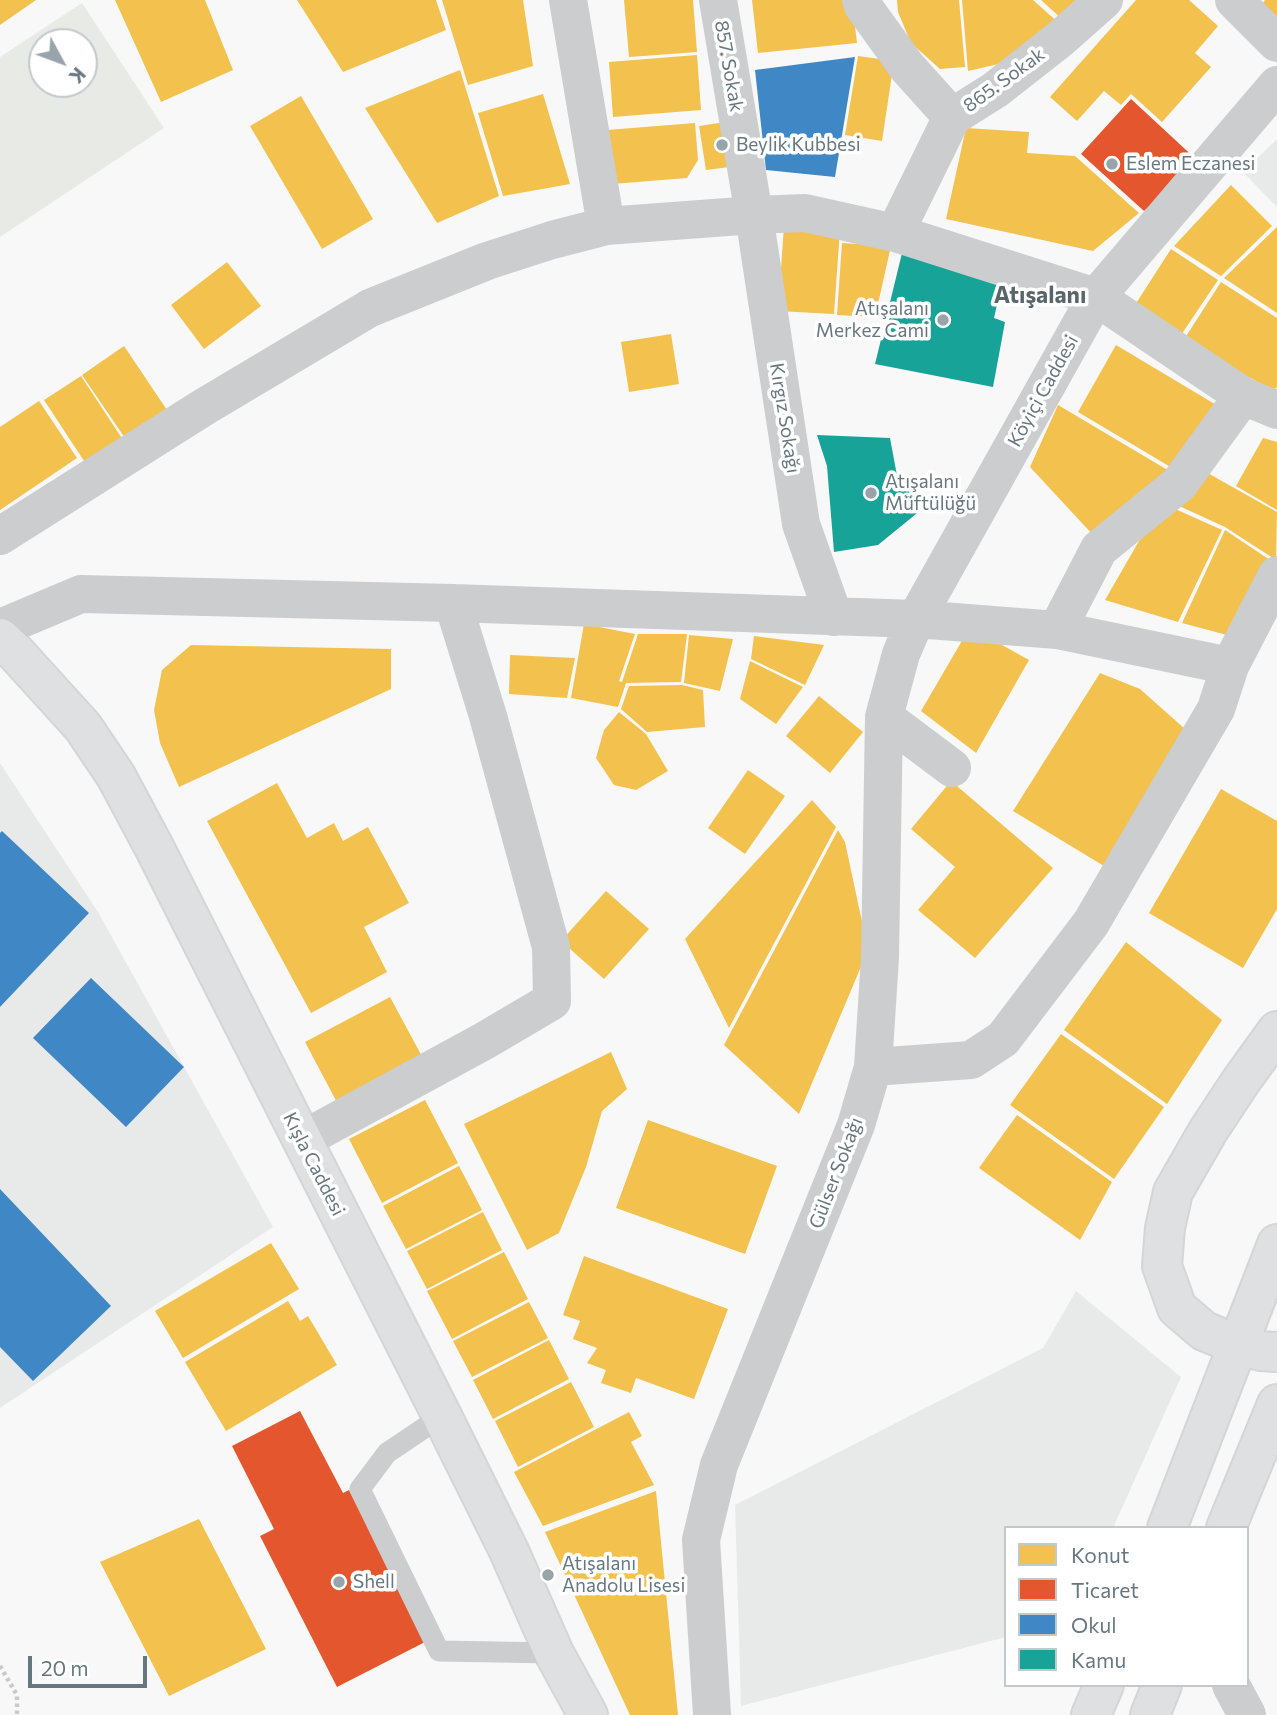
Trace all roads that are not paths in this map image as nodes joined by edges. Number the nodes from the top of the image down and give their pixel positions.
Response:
1 (568, 0) edge
2 (718, 0) edge
3 (861, 0) edge
4 (1104, 0) edge
5 (1234, 0) edge
6 (1277, 43) edge
7 (1277, 85) edge
8 (952, 117) junction
9 (754, 215) junction
10 (606, 226) junction
11 (895, 233) junction
12 (1097, 297) junction
13 (1260, 403) edge
14 (0, 536) edge
15 (1277, 575) edge
16 (453, 603) junction
17 (834, 617) junction
18 (916, 619) junction
19 (0, 628) edge
20 (1057, 630) junction
21 (0, 639) edge
22 (1230, 666) junction
23 (884, 717) junction
24 (952, 768) dead end
25 (1277, 1031) edge
26 (873, 1067) junction
27 (302, 1140) junction
28 (1277, 1244) edge
29 (1238, 1345) junction
30 (1277, 1352) edge
31 (1277, 1404) edge
32 (442, 1416) junction
33 (1168, 1526) edge
34 (1227, 1526) edge
35 (554, 1653) junction
36 (1103, 1687) edge
37 (1161, 1687) edge
38 (1232, 1687) edge
39 (588, 1715) edge
40 (712, 1715) edge
41 (1091, 1715) edge
42 (1150, 1715) edge
43 (1247, 1715) edge

1 - 10 street
2 - 9 street, 857. Sokak
3 - 8 street, 865. Sokak
4 - 8 street, 865. Sokak
5 - 6 street
7 - 12 street, Köyiçi Caddesi
8 - 11 street
9 - 10 street
9 - 11 street
9 - 17 street, Kırgız Sokağı
10 - 14 street
11 - 12 street
12 - 13 street
12 - 18 street, Köyiçi Caddesi
13 - 20 street
15 - 22 street
16 - 17 street
16 - 19 street
16 - 27 street
17 - 18 street
18 - 20 street
18 - 23 street, Gülser Sokağı
20 - 22 street
21 - 27 main road, Kışla Caddesi
22 - 26 street
23 - 24 street
23 - 26 street, Gülser Sokağı
25 - 29 main road
26 - 40 street, Gülser Sokağı
27 - 32 main road, Kışla Caddesi
28 - 29 main road
29 - 30 main road
29 - 33 main road
31 - 34 main road
32 - 35 main road, Kışla Caddesi
32 - 35 lane
35 - 39 main road, Kışla Caddesi
36 - 41 main road
37 - 42 main road
38 - 43 street

